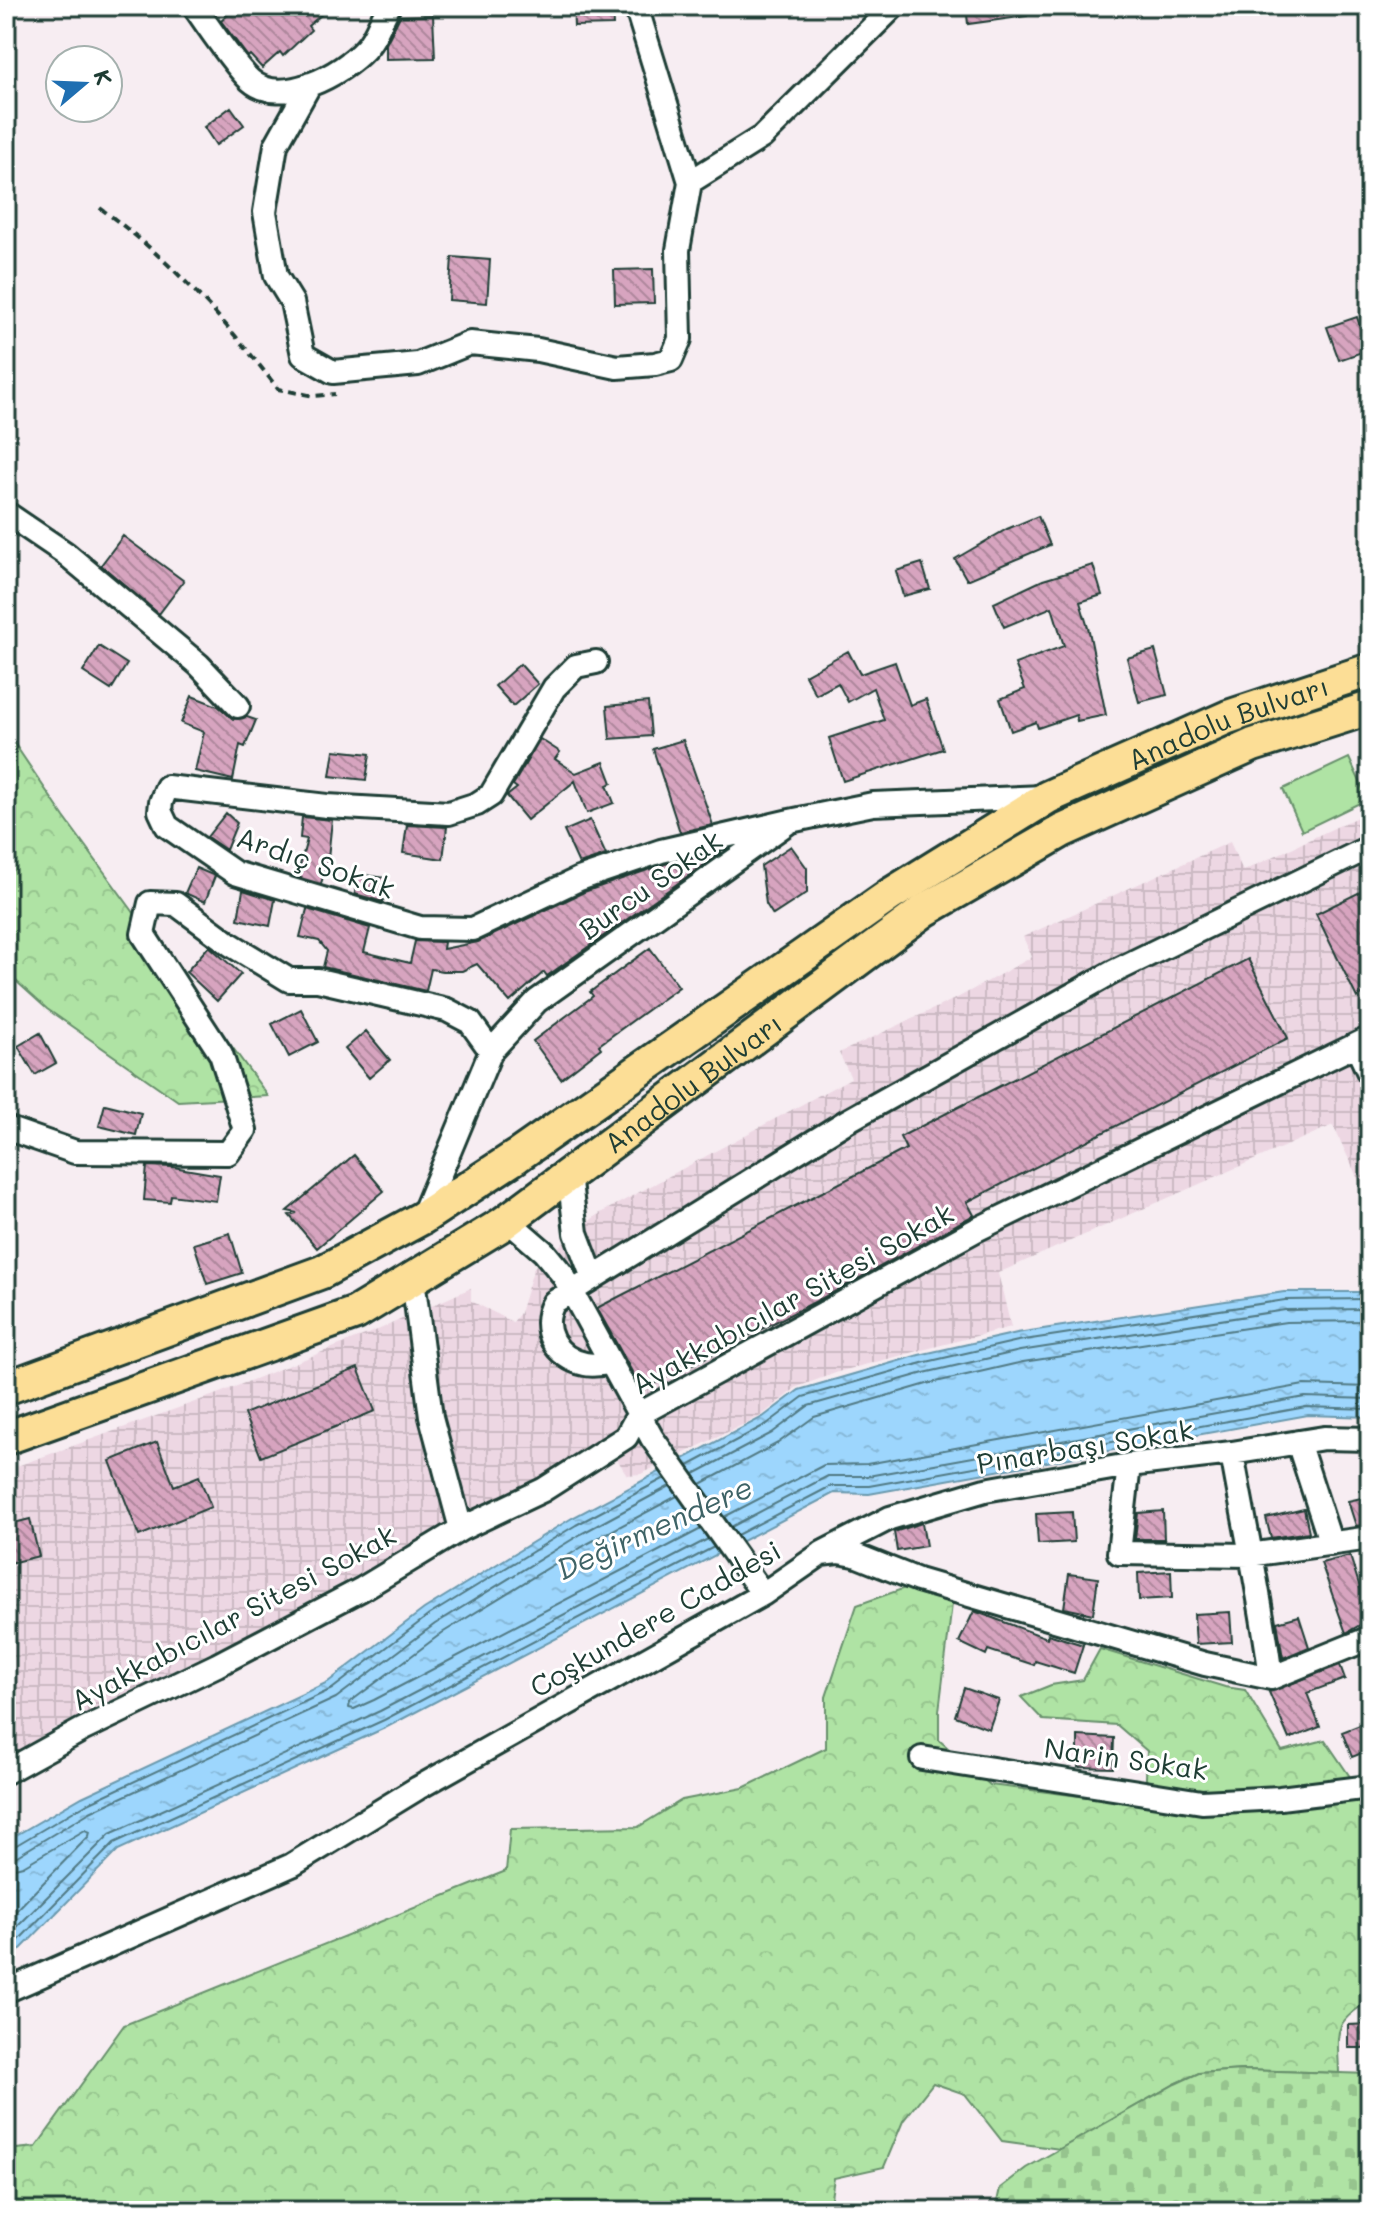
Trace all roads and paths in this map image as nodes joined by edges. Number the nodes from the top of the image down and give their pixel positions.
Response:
1 (194, 6) edge
2 (389, 6) edge
3 (636, 6) edge
4 (894, 6) edge
5 (310, 84) junction
6 (690, 182) junction
7 (100, 208) dead end
8 (341, 394) dead end
9 (6, 513) edge
10 (596, 662) dead end
11 (1370, 670) edge
12 (238, 706) dead end
13 (1370, 708) edge
14 (1048, 797) junction
15 (790, 821) junction
16 (1370, 847) edge
17 (1363, 1041) edge
18 (491, 1051) junction
19 (1370, 1075) edge
20 (6, 1128) edge
21 (569, 1174) junction
22 (422, 1218) junction
23 (507, 1220) junction
24 (593, 1278) junction
25 (413, 1279) junction
26 (571, 1291) junction
27 (611, 1363) junction
28 (6, 1388) edge
29 (638, 1415) junction
30 (6, 1438) edge
31 (1369, 1441) edge
32 (1298, 1442) junction
33 (1232, 1453) junction
34 (1129, 1465) junction
35 (461, 1529) junction
36 (1370, 1538) edge
37 (1331, 1544) junction
38 (821, 1554) junction
39 (1249, 1555) junction
40 (759, 1588) junction
41 (1370, 1638) edge
42 (1271, 1678) junction
43 (922, 1758) dead end
44 (6, 1772) edge
45 (1370, 1787) edge
46 (6, 1991) edge

1 - 5 street
2 - 5 street
3 - 6 street
4 - 6 street
5 - 6 street
7 - 8 path
9 - 12 street
10 - 15 street, Ardıç Sokak
11 - 14 highway, Anadolu Bulvarı
13 - 21 highway, Anadolu Bulvarı
14 - 15 street, Burcu Sokak
14 - 22 highway, Anadolu Bulvarı
15 - 18 street, Burcu Sokak
16 - 24 street
17 - 19 street
17 - 29 street, Ayakkabıcılar Sitesi Sokak
18 - 20 street
18 - 22 street, Burcu Sokak
21 - 23 highway, Anadolu Bulvarı
21 - 24 street
22 - 28 highway, Anadolu Bulvarı
23 - 25 highway, Anadolu Bulvarı
23 - 26 street
24 - 26 street
25 - 30 highway, Anadolu Bulvarı
25 - 35 street
26 - 27 street
26 - 27 street
27 - 29 street
29 - 35 street, Ayakkabıcılar Sitesi Sokak
29 - 40 street
31 - 32 street, Pınarbaşı Sokak
32 - 33 street, Pınarbaşı Sokak
32 - 37 street
33 - 34 street, Pınarbaşı Sokak
33 - 39 street
34 - 38 street, Pınarbaşı Sokak
34 - 39 street
35 - 44 street, Ayakkabıcılar Sitesi Sokak
36 - 37 street
37 - 39 street
38 - 40 street, Coşkundere Caddesi
38 - 42 street, Coşkundere Caddesi
39 - 42 street
40 - 46 street, Coşkundere Caddesi
41 - 42 street
43 - 45 street, Narin Sokak

